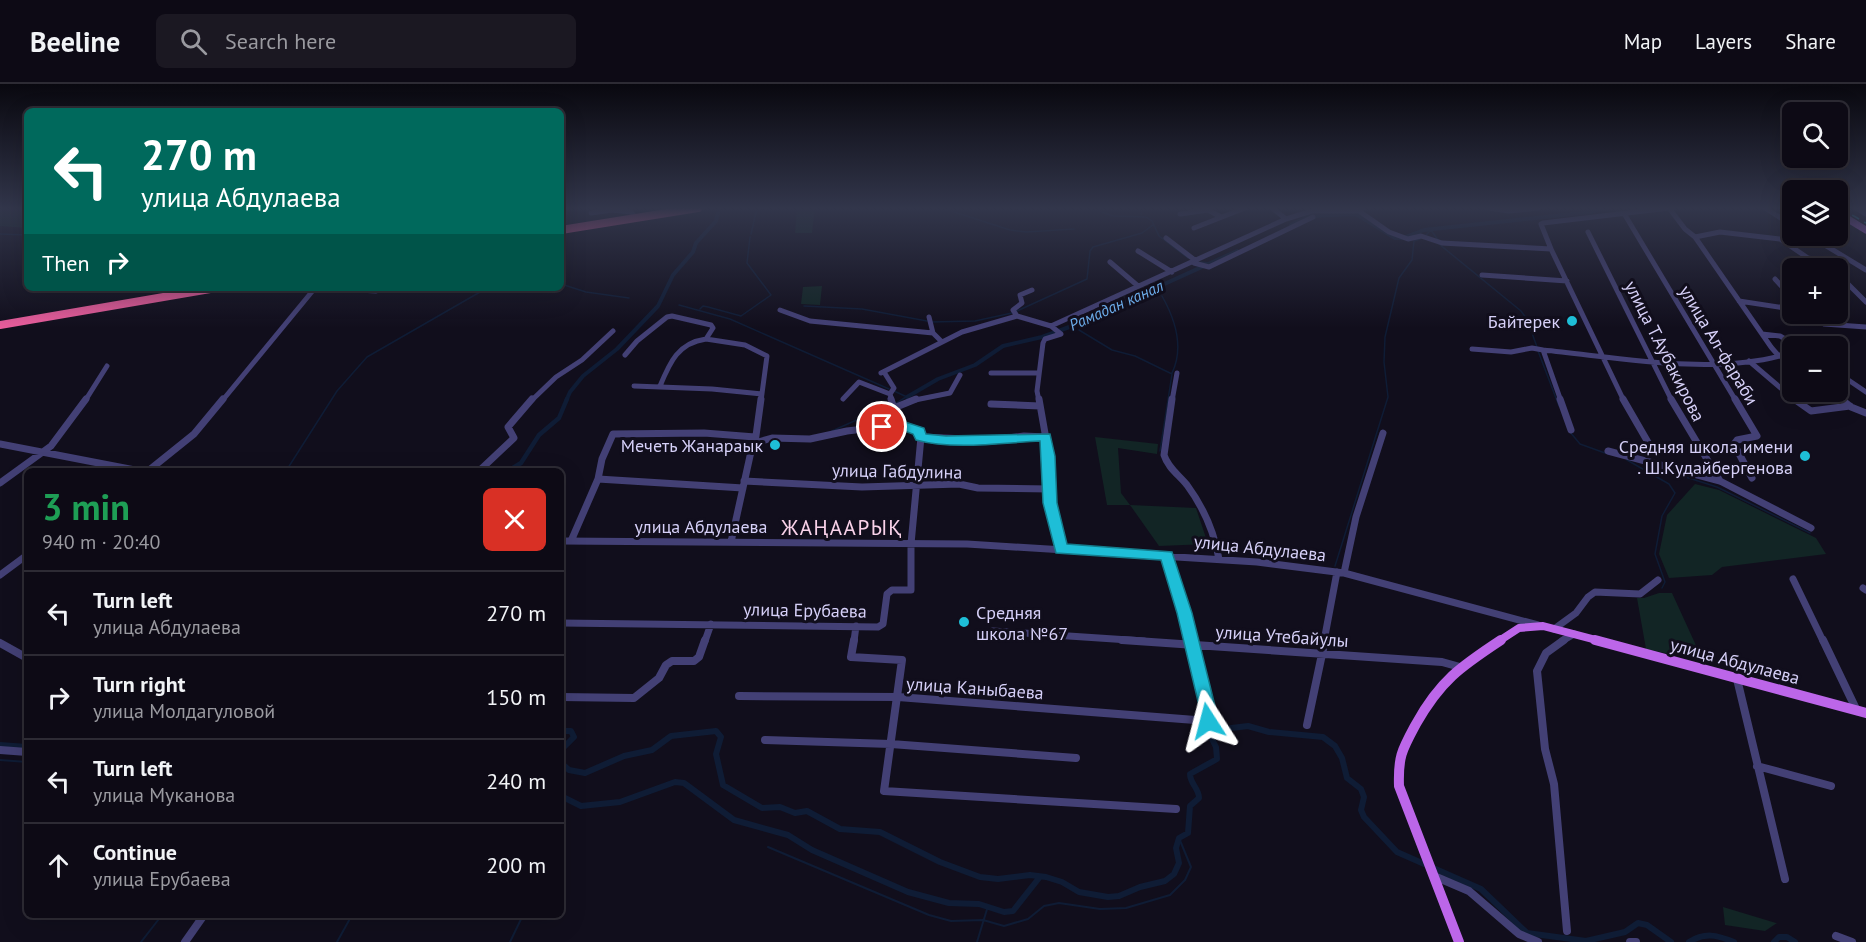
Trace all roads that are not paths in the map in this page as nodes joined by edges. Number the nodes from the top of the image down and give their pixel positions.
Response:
1 (1178, 248) edge
2 (1224, 248) edge
3 (1248, 248) edge
4 (1534, 248) edge
5 (1596, 248) edge
6 (1645, 248) edge
7 (1703, 248) edge
8 (1793, 248) edge
9 (1830, 248) edge
10 (1551, 249) joint
11 (1138, 251) dead end
12 (1808, 258) edge
13 (1110, 262) dead end
14 (1194, 262) junction
15 (1866, 270) edge
16 (1172, 272) junction
17 (1482, 275) dead end
18 (1775, 279) dead end
19 (1567, 281) junction
20 (1848, 284) edge
21 (1138, 286) junction
22 (1782, 287) edge
23 (1032, 290) dead end
24 (198, 291) edge
25 (313, 291) edge
26 (1739, 301) junction
27 (1866, 302) edge
28 (1782, 307) edge
29 (780, 310) dead end
30 (929, 316) dead end
31 (1017, 316) junction
32 (1824, 324) edge
33 (0, 325) edge
34 (1051, 326) junction
35 (1866, 327) edge
36 (613, 331) dead end
37 (933, 333) junction
38 (1762, 334) junction
39 (1782, 337) edge
40 (706, 339) junction
41 (942, 342) junction
42 (1472, 349) dead end
43 (1543, 350) junction
44 (625, 355) dead end
45 (1601, 355) junction
46 (1780, 356) joint
47 (1651, 360) junction
48 (1749, 361) junction
49 (1713, 363) junction
50 (107, 366) dead end
51 (991, 373) dead end
52 (1038, 373) junction
53 (1177, 373) dead end
54 (960, 375) dead end
55 (1848, 380) edge
56 (634, 386) dead end
57 (660, 386) junction
58 (1866, 392) edge
59 (762, 394) junction
60 (890, 394) junction
61 (843, 399) dead end
62 (1845, 402) edge
63 (991, 404) dead end
64 (1040, 406) junction
65 (1850, 406) junction
66 (894, 408) junction
67 (1866, 413) edge
68 (899, 424) junction
69 (1572, 430) dead end
70 (1383, 433) dead end
71 (921, 437) junction
72 (1046, 437) junction
73 (755, 440) junction
74 (0, 444) edge
75 (1649, 444) dead end
76 (1608, 451) dead end
77 (44, 452) junction
78 (125, 468) edge
79 (152, 468) edge
80 (482, 468) edge
81 (1752, 478) dead end
82 (598, 479) junction
83 (1720, 481) junction
84 (0, 483) edge
85 (744, 484) junction
86 (915, 484) junction
87 (1050, 489) junction
88 (1811, 528) dead end
89 (564, 541) edge
90 (571, 541) junction
91 (731, 542) junction
92 (911, 544) junction
93 (1061, 549) junction
94 (1167, 555) junction
95 (24, 557) edge
96 (1220, 559) junction
97 (1340, 573) junction
98 (0, 575) edge
99 (1793, 579) dead end
100 (1658, 580) dead end
101 (564, 623) edge
102 (711, 624) junction
103 (856, 626) junction
104 (1548, 627) junction
105 (993, 631) dead end
106 (1574, 634) junction
107 (0, 643) edge
108 (1192, 645) junction
109 (1322, 653) junction
110 (24, 656) edge
111 (1460, 668) junction
112 (1737, 679) junction
113 (739, 696) dead end
114 (564, 697) edge
115 (898, 697) junction
116 (1861, 712) edge
117 (1307, 725) dead end
118 (765, 740) dead end
119 (891, 744) junction
120 (0, 750) edge
121 (24, 752) edge
122 (1076, 758) dead end
123 (1757, 766) junction
124 (1831, 786) dead end
125 (1176, 809) dead end
126 (1432, 870) junction
127 (1785, 879) dead end
128 (202, 918) edge
129 (1567, 931) dead end
130 (1836, 936) dead end
131 (185, 942) edge
132 (1459, 942) edge
133 (1538, 942) edge
134 (1630, 942) edge
135 (1636, 942) edge
136 (1852, 942) edge

1 - 14 street
2 - 14 street
3 - 14 street
4 - 10 street
5 - 47 street, улица Т.Аубакирова
6 - 49 street, улица Ал-фараби
7 - 26 street
8 - 12 street
9 - 15 street
10 - 19 street
11 - 16 street
13 - 21 street
14 - 16 street
16 - 21 street
17 - 19 street
18 - 22 street
19 - 45 street
20 - 27 street
21 - 34 street
23 - 31 street
24 - 33 highway
25 - 79 street
26 - 28 street
26 - 38 street
29 - 37 street
30 - 37 street
31 - 34 street
31 - 41 street
32 - 35 street
34 - 52 street
36 - 80 street
37 - 41 street
38 - 39 street
38 - 46 street
40 - 44 street
40 - 57 street
40 - 59 street
41 - 60 street
42 - 43 street
43 - 45 street
43 - 69 street
45 - 47 street
45 - 75 street
46 - 48 street
47 - 49 street
47 - 83 street, улица Т.Аубакирова
48 - 49 street
48 - 65 street
49 - 81 street, улица Ал-фараби
50 - 77 street
51 - 52 street
52 - 64 street
53 - 96 street
54 - 66 street
55 - 58 street
56 - 57 street
57 - 59 street
59 - 73 street
60 - 61 street
60 - 66 street
62 - 65 street
63 - 64 street
64 - 72 street
65 - 67 street
66 - 68 street
68 - 71 street
68 - 73 street
70 - 97 street
71 - 72 street
71 - 86 street, улица Ерубаева
72 - 87 street
73 - 82 street
73 - 85 street
74 - 77 street
76 - 83 street
77 - 78 street
77 - 84 street
82 - 85 street, улица Габдулина
82 - 90 street
83 - 88 street
85 - 86 street, улица Габдулина
85 - 91 street
86 - 87 street, улица Габдулина
86 - 92 street, улица Ерубаева
87 - 93 street
89 - 90 street, улица Абдулаева
90 - 91 street, улица Абдулаева
91 - 92 street, улица Абдулаева
92 - 93 street, улица Абдулаева
92 - 103 street, улица Ерубаева
93 - 94 street, улица Абдулаева
94 - 96 street, улица Абдулаева
94 - 108 street
95 - 98 street
96 - 97 street, улица Абдулаева
97 - 104 street, улица Абдулаева
97 - 109 street
99 - 116 street
100 - 104 street
101 - 102 street, улица Ерубаева
102 - 103 street, улица Ерубаева
102 - 114 street
103 - 115 street
104 - 106 main road, улица Абдулаева
104 - 111 main road
105 - 108 street, улица Утебайулы
106 - 112 main road, улица Абдулаева
106 - 129 street
107 - 110 street
108 - 109 street, улица Утебайулы
108 - 115 street, улица Каныбаева
109 - 111 street, улица Утебайулы
109 - 117 street
111 - 126 main road
112 - 116 main road, улица Абдулаева
112 - 123 street
113 - 115 street, улица Каныбаева
115 - 119 street
118 - 119 street
119 - 122 street
119 - 125 street
120 - 121 street
123 - 124 street
123 - 127 street
126 - 132 main road
126 - 133 street
128 - 131 street
130 - 136 street
134 - 135 street

